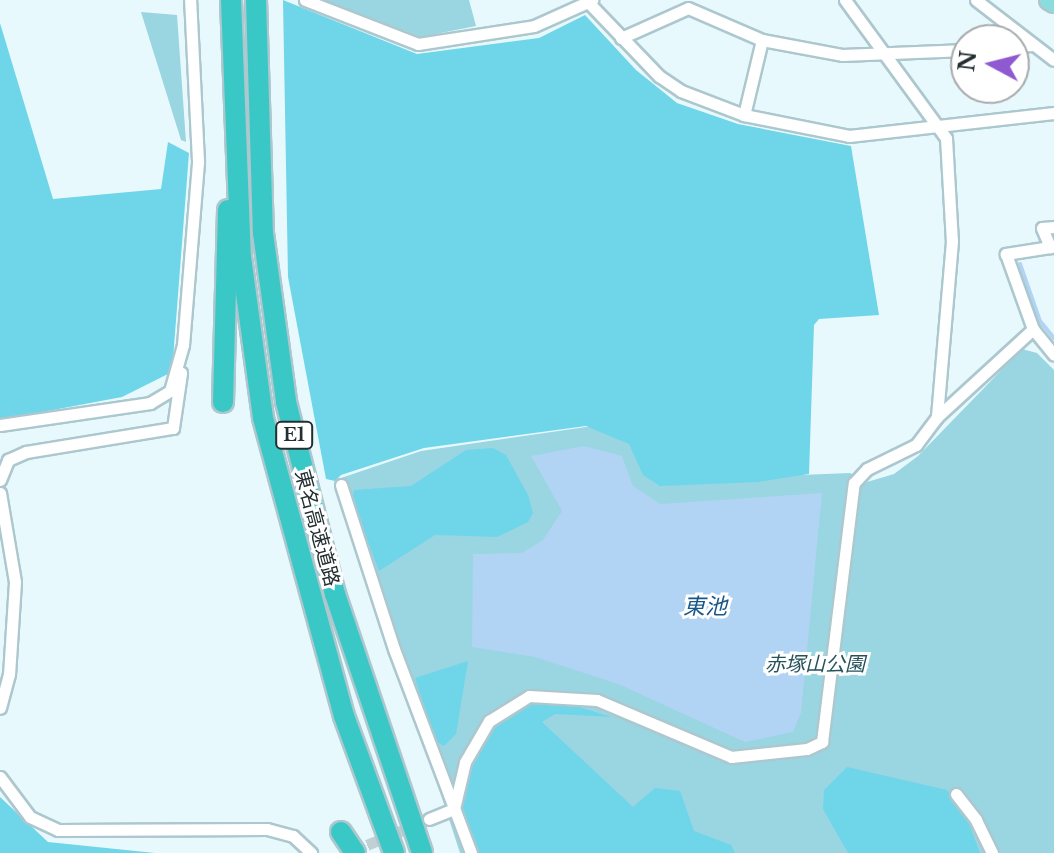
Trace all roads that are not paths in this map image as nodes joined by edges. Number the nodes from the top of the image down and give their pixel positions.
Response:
1 (190, 0) edge
2 (231, 0) edge
3 (256, 0) edge
4 (305, 0) edge
5 (845, 0) edge
6 (976, 0) edge
7 (590, 1) edge
8 (621, 38) junction
9 (762, 40) junction
10 (1030, 45) edge
11 (1033, 45) junction
12 (950, 51) edge
13 (883, 54) junction
14 (1054, 60) edge
15 (234, 112) junction
16 (1054, 113) edge
17 (744, 115) junction
18 (937, 125) junction
19 (1054, 227) edge
20 (1033, 329) junction
21 (183, 345) junction
22 (1054, 355) edge
23 (223, 402) dead end
24 (937, 417) junction
25 (0, 425) edge
26 (0, 480) edge
27 (341, 485) dead end
28 (0, 493) edge
29 (0, 708) edge
30 (0, 777) edge
31 (956, 794) dead end
32 (454, 809) junction
33 (429, 819) tunnel mouth
34 (341, 832) dead end
35 (311, 853) edge
36 (355, 853) edge
37 (394, 853) edge
38 (422, 853) edge
39 (471, 853) edge
40 (992, 853) edge

1 - 21 street
2 - 15 highway, 東名高速道路 / E1
3 - 38 highway, 東名高速道路 / E1
4 - 7 street
5 - 13 street
6 - 11 street
7 - 8 street
8 - 9 street
8 - 17 street
9 - 13 street
9 - 17 street
10 - 11 street
11 - 14 street
12 - 13 street
13 - 18 street
15 - 23 highway
15 - 37 highway, 東名高速道路 / E1
16 - 18 street
17 - 18 street
18 - 24 street
19 - 20 street
20 - 22 street
20 - 24 street
21 - 25 street
21 - 26 street
24 - 32 street
27 - 32 street
28 - 29 street
30 - 35 street
31 - 40 street
32 - 33 street
32 - 39 street
34 - 36 highway

